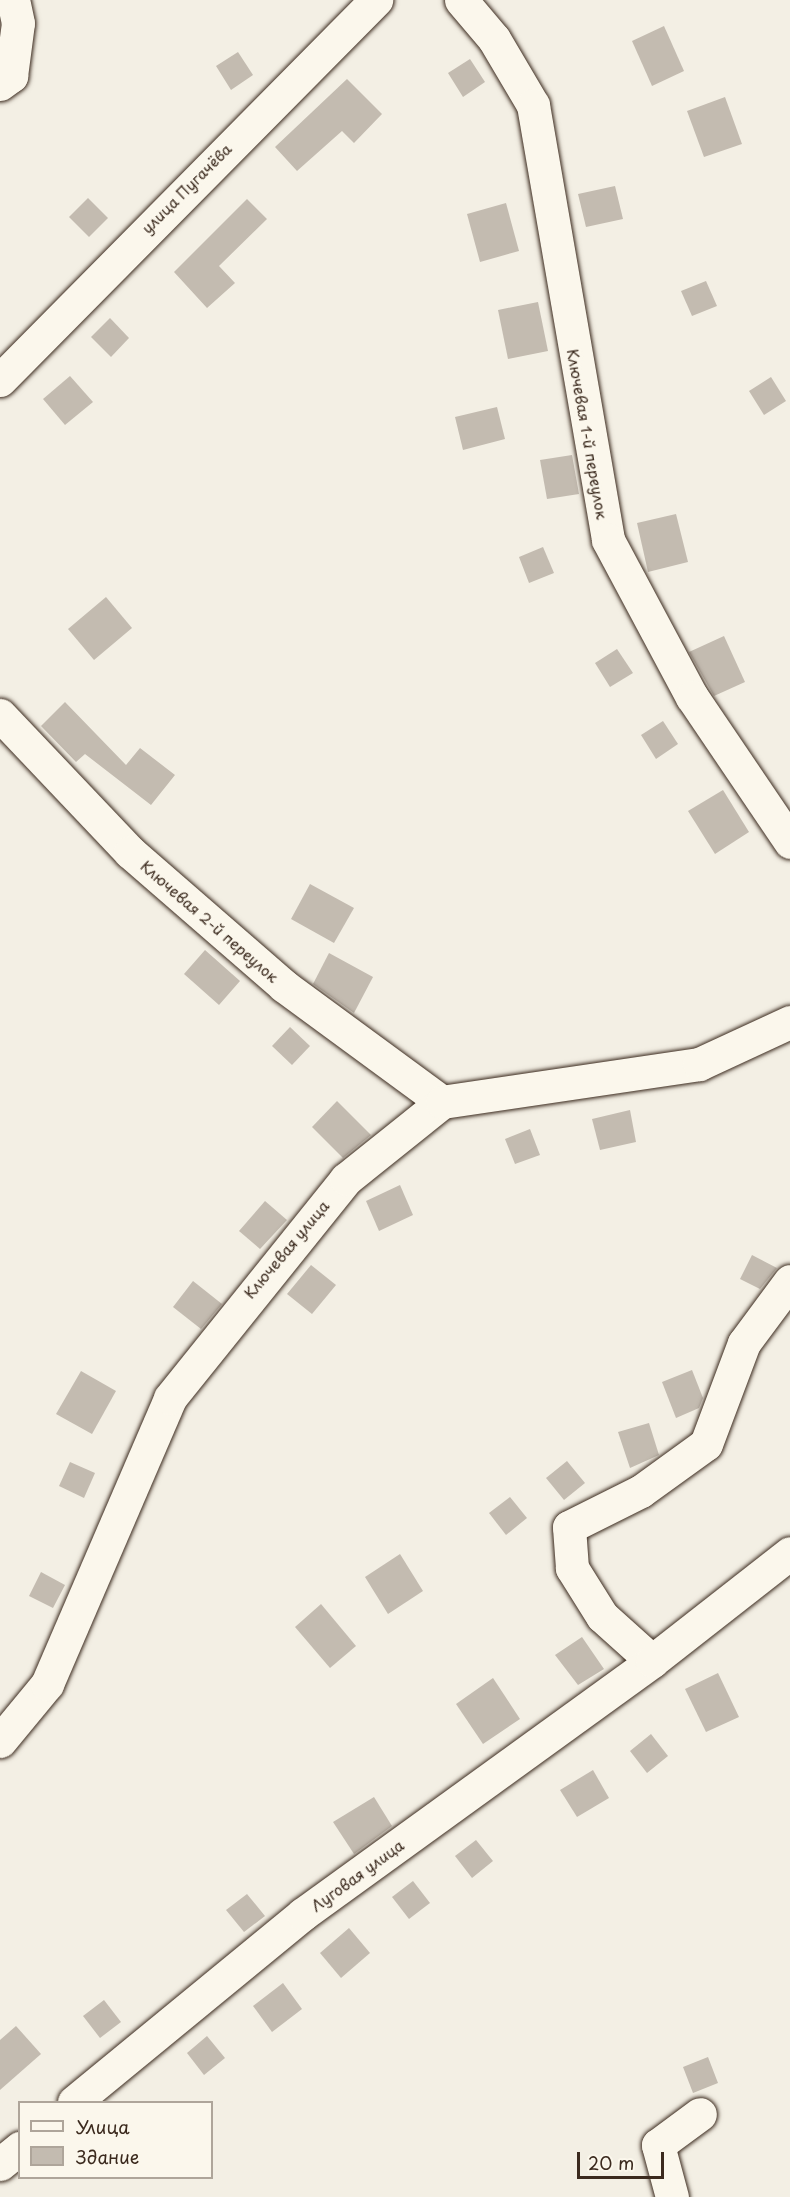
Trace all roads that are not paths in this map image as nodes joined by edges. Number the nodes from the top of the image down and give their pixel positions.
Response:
1 (13, 0) edge
2 (376, 0) edge
3 (460, 0) edge
4 (0, 84) edge
5 (0, 380) edge
6 (0, 715) edge
7 (790, 842) edge
8 (790, 1022) edge
9 (442, 1102) junction
10 (790, 1281) edge
11 (790, 1553) edge
12 (652, 1661) junction
13 (0, 1741) edge
14 (76, 2101) edge
15 (700, 2114) dead end
16 (18, 2150) edge
17 (0, 2164) edge
18 (672, 2197) edge

1 - 4 street
2 - 5 street, улица Пугачёва
3 - 7 street, Ключевая 1-й переулок
6 - 9 street, Ключевая 2-й переулок
8 - 9 street
9 - 13 street, Ключевая улица
10 - 12 street
11 - 12 street, Луговая улица
12 - 14 street, Луговая улица
15 - 18 street
16 - 17 street

